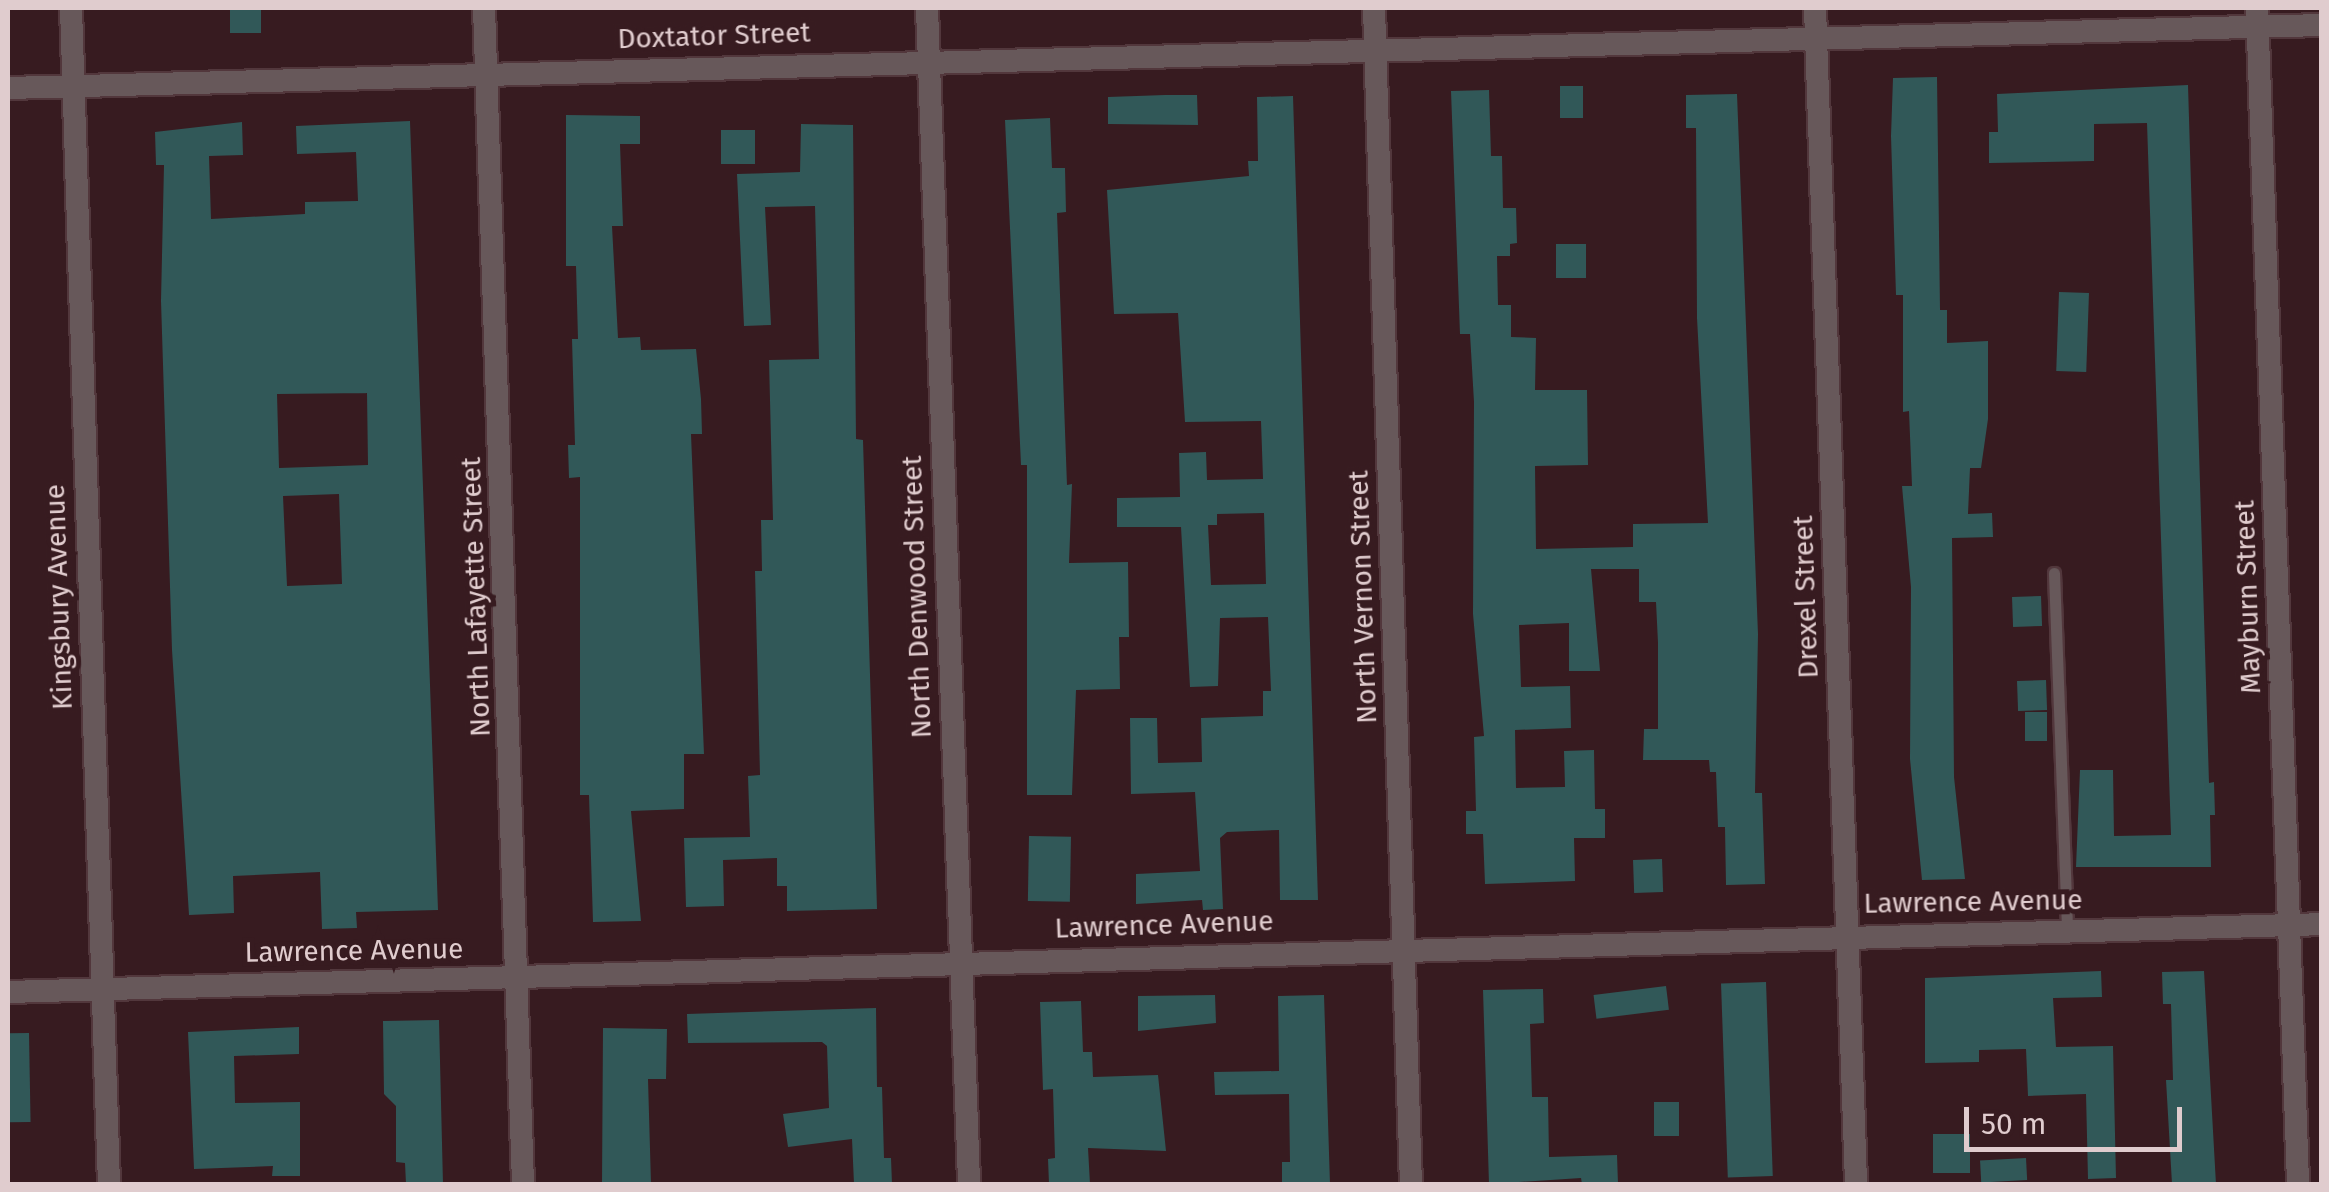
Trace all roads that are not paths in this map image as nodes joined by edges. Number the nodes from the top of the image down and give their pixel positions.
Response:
1 (71, 8) edge
2 (484, 8) edge
3 (927, 8) edge
4 (1374, 8) edge
5 (1815, 8) edge
6 (2258, 17) edge
7 (2322, 25) edge
8 (1816, 37) junction
9 (1376, 48) junction
10 (928, 60) junction
11 (487, 73) junction
12 (74, 86) junction
13 (8, 88) edge
14 (2054, 573) dead end
15 (2322, 924) edge
16 (2290, 925) junction
17 (2068, 930) junction
18 (1848, 936) junction
19 (1405, 948) junction
20 (960, 960) junction
21 (516, 978) junction
22 (102, 989) junction
23 (8, 992) edge
24 (108, 1184) edge
25 (523, 1184) edge
26 (969, 1184) edge
27 (1411, 1184) edge
28 (1856, 1184) edge
29 (2298, 1184) edge

1 - 12 street, Kingsbury Avenue
2 - 11 street, North Lafayette Street
3 - 10 street, North Denwood Street
4 - 9 street, North Vernon Street
5 - 8 street, Drexel Street
6 - 7 street, Doxtator Street
6 - 8 street, Doxtator Street
6 - 16 street, Mayburn Street
8 - 9 street, Doxtator Street
8 - 18 street, Drexel Street
9 - 10 street, Doxtator Street
9 - 19 street, North Vernon Street
10 - 11 street, Doxtator Street
10 - 20 street, North Denwood Street
11 - 12 street, Doxtator Street
11 - 21 street, North Lafayette Street
12 - 13 street, Doxtator Street
12 - 22 street, Kingsbury Avenue
14 - 17 lane
15 - 16 street, Lawrence Avenue
16 - 17 street, Lawrence Avenue
16 - 29 street, Mayburn Street
17 - 18 street, Lawrence Avenue
18 - 19 street, Lawrence Avenue
18 - 28 street, Drexel Street
19 - 20 street, Lawrence Avenue
19 - 27 street, North Vernon Street
20 - 21 street, Lawrence Avenue
20 - 26 street, North Denwood Street
21 - 22 street, Lawrence Avenue
21 - 25 street, North Lafayette Street
22 - 23 street, Lawrence Avenue
22 - 24 street, Kingsbury Avenue

